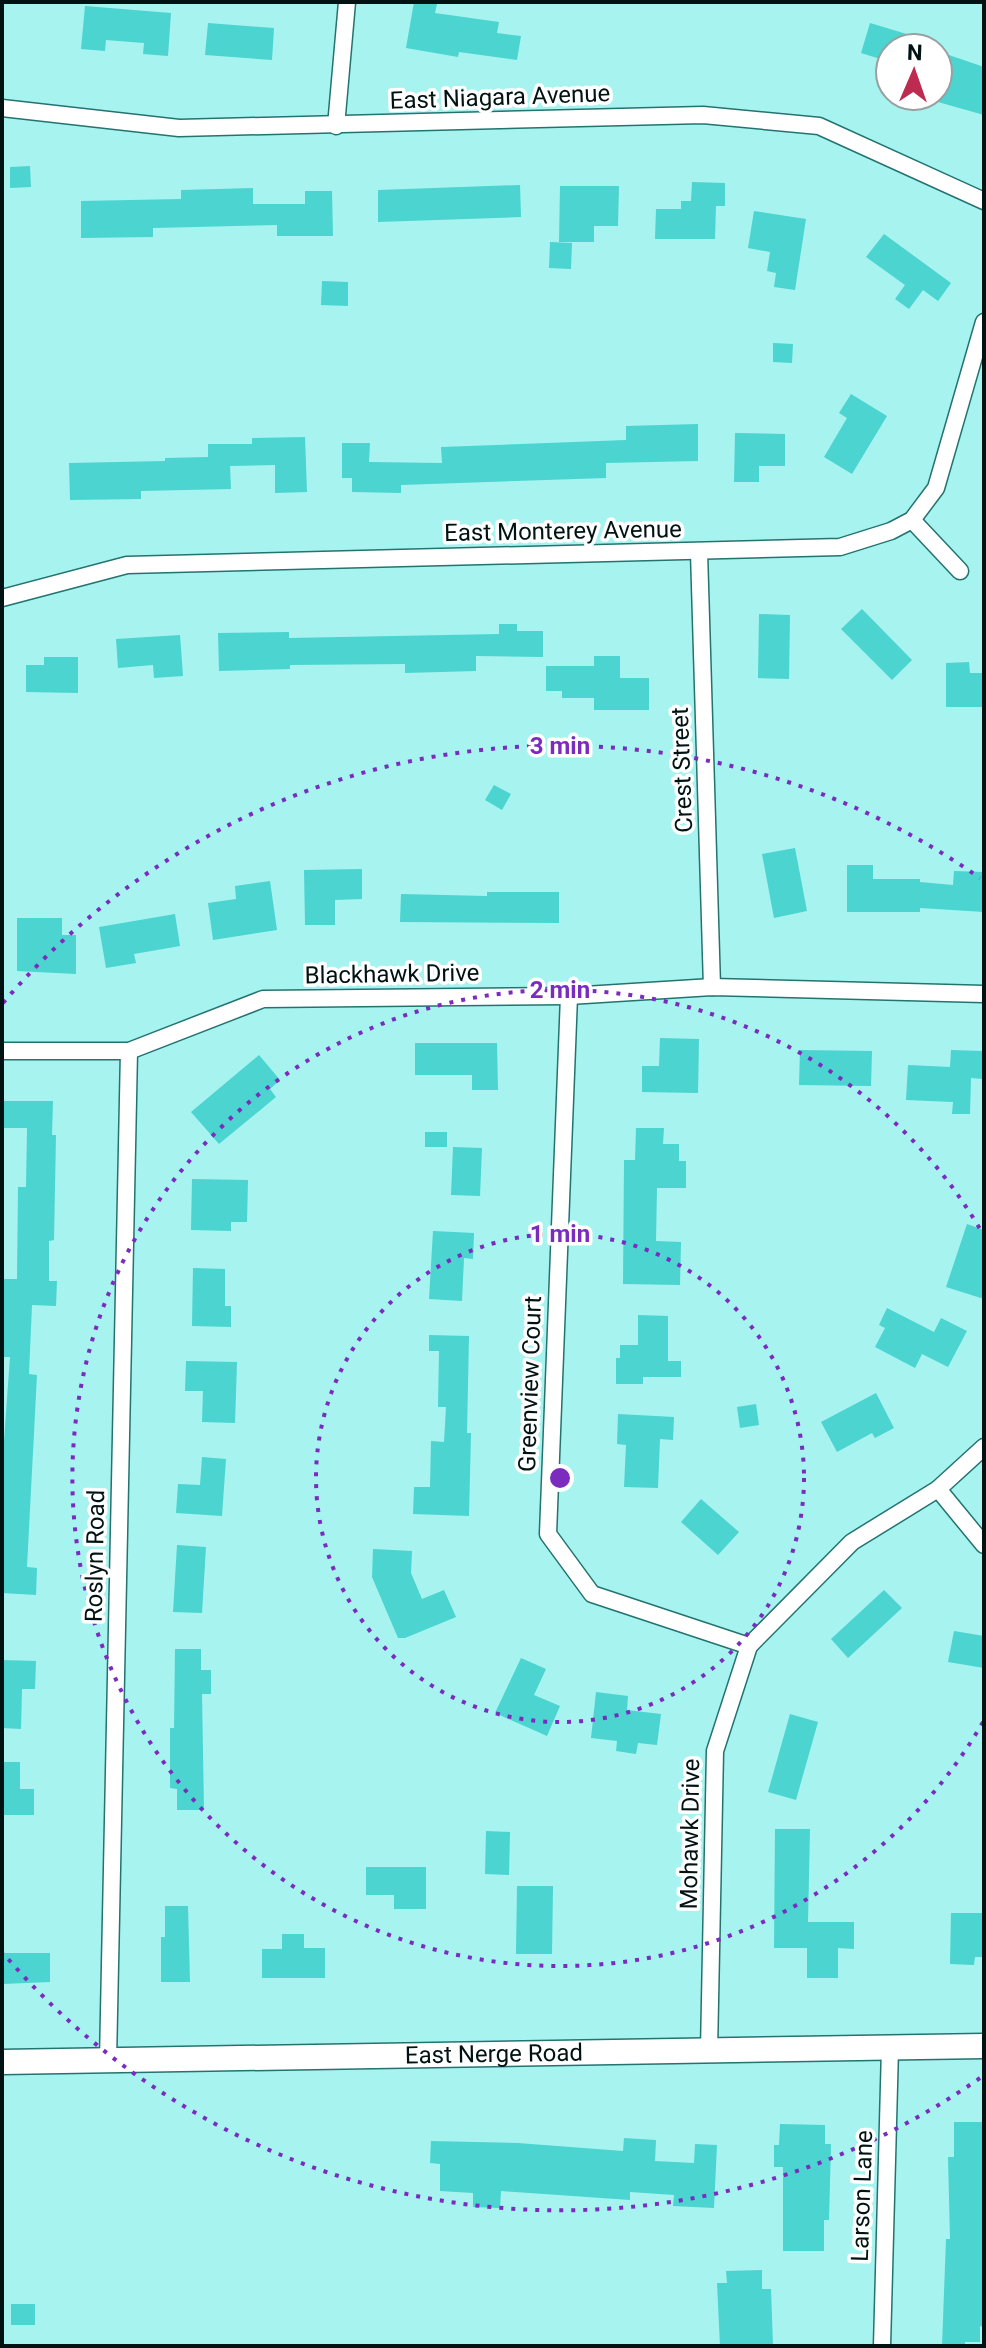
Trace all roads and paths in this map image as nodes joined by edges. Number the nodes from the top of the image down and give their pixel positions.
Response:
1 (347, 2) edge
2 (2, 108) edge
3 (336, 126) junction
4 (984, 201) edge
5 (984, 322) edge
6 (912, 520) junction
7 (699, 552) junction
8 (960, 571) dead end
9 (2, 598) edge
10 (712, 987) junction
11 (984, 994) edge
12 (569, 996) junction
13 (2, 1051) edge
14 (129, 1051) junction
15 (984, 1447) edge
16 (938, 1489) junction
17 (984, 1545) edge
18 (749, 1646) junction
19 (984, 2046) edge
20 (890, 2048) junction
21 (709, 2051) junction
22 (108, 2061) junction
23 (2, 2062) edge
24 (882, 2346) edge

1 - 3 street
2 - 3 street, East Niagara Avenue
3 - 4 street, East Niagara Avenue
5 - 6 street, East Monterey Avenue
6 - 7 street, East Monterey Avenue
6 - 8 street
7 - 9 street, East Monterey Avenue
7 - 10 street, Crest Street
10 - 11 street, Blackhawk Drive
10 - 12 street, Blackhawk Drive
12 - 14 street, Blackhawk Drive
12 - 18 street, Greenview Court
13 - 14 street, Blackhawk Drive
14 - 22 street, Roslyn Road
15 - 16 street, Mohawk Drive
16 - 17 street
16 - 18 street, Mohawk Drive
18 - 21 street, Mohawk Drive
19 - 20 main road, East Nerge Road
20 - 21 main road, East Nerge Road
20 - 24 street, Larson Lane
21 - 22 main road, East Nerge Road
22 - 23 main road, East Nerge Road

